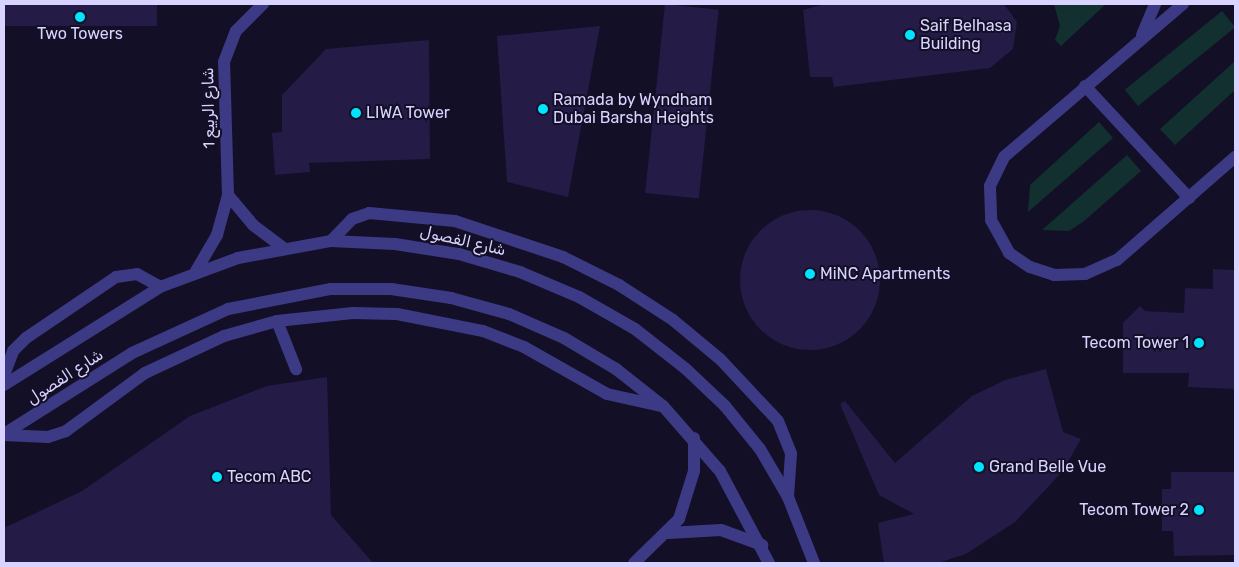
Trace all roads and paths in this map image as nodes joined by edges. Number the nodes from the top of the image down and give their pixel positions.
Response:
1 (263, 4) edge
2 (1155, 4) edge
3 (1183, 4) edge
4 (1142, 34) junction
5 (1085, 86) junction
6 (1235, 157) edge
7 (228, 195) junction
8 (1189, 198) junction
9 (331, 242) junction
10 (284, 249) junction
11 (196, 271) junction
12 (160, 287) junction
13 (278, 321) junction
14 (296, 369) dead end
15 (4, 375) edge
16 (4, 385) edge
17 (663, 406) junction
18 (4, 435) edge
19 (694, 438) junction
20 (788, 496) junction
21 (669, 533) junction
22 (762, 545) junction
23 (634, 563) edge
24 (769, 563) edge
25 (814, 563) edge

1 - 7 street, شارع الربيع 1
2 - 4 street
3 - 4 street
4 - 5 street
5 - 8 street
5 - 8 street
6 - 8 street
7 - 10 street
7 - 11 street, شارع الربيع 1
9 - 10 street, شارع الفصول
9 - 20 street, شارع الفصول
9 - 20 street
10 - 11 street, شارع الفصول
11 - 12 street, شارع الفصول
12 - 15 street
12 - 16 street, شارع الفصول
13 - 14 street
13 - 17 street
13 - 18 street
17 - 18 street, شارع الفصول
17 - 19 street, شارع الفصول
19 - 21 street
19 - 22 street, شارع الفصول
20 - 25 street, شارع الفصول
21 - 22 street
21 - 23 street
22 - 24 street, شارع الفصول

